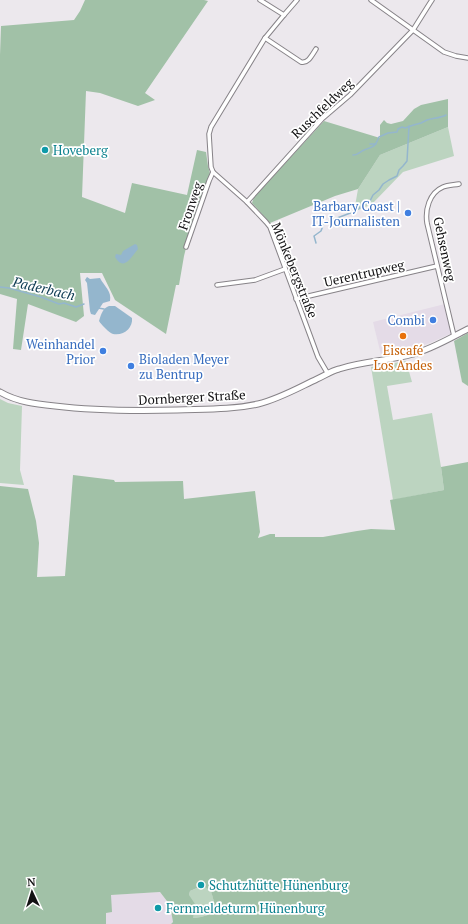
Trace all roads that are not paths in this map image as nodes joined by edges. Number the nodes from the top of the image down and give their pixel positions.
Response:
1 (260, 0) edge
2 (297, 0) edge
3 (372, 0) edge
4 (432, 0) edge
5 (284, 15) junction
6 (413, 30) junction
7 (265, 38) junction
8 (316, 49) dead end
9 (468, 58) edge
10 (213, 172) junction
11 (459, 184) dead end
12 (246, 202) junction
13 (186, 247) dead end
14 (437, 266) junction
15 (285, 269) junction
16 (217, 286) dead end
17 (296, 299) junction
18 (468, 329) edge
19 (454, 336) junction
20 (328, 374) junction
21 (0, 392) edge

1 - 5 street
2 - 5 street
3 - 6 street
4 - 6 street, Ruschfeldweg
5 - 7 street
6 - 9 street
6 - 12 street, Ruschfeldweg
7 - 8 street
7 - 10 street
10 - 12 street, Mönkebergstraße
10 - 13 street, Fronweg
11 - 14 street, Gehsenweg
12 - 15 street, Mönkebergstraße
14 - 17 street, Uerentrupweg
14 - 19 street, Gehsenweg
15 - 16 street
15 - 17 street, Mönkebergstraße
17 - 20 street, Mönkebergstraße
18 - 19 main road, Dornberger Straße
19 - 20 main road, Dornberger Straße
20 - 21 main road, Dornberger Straße

